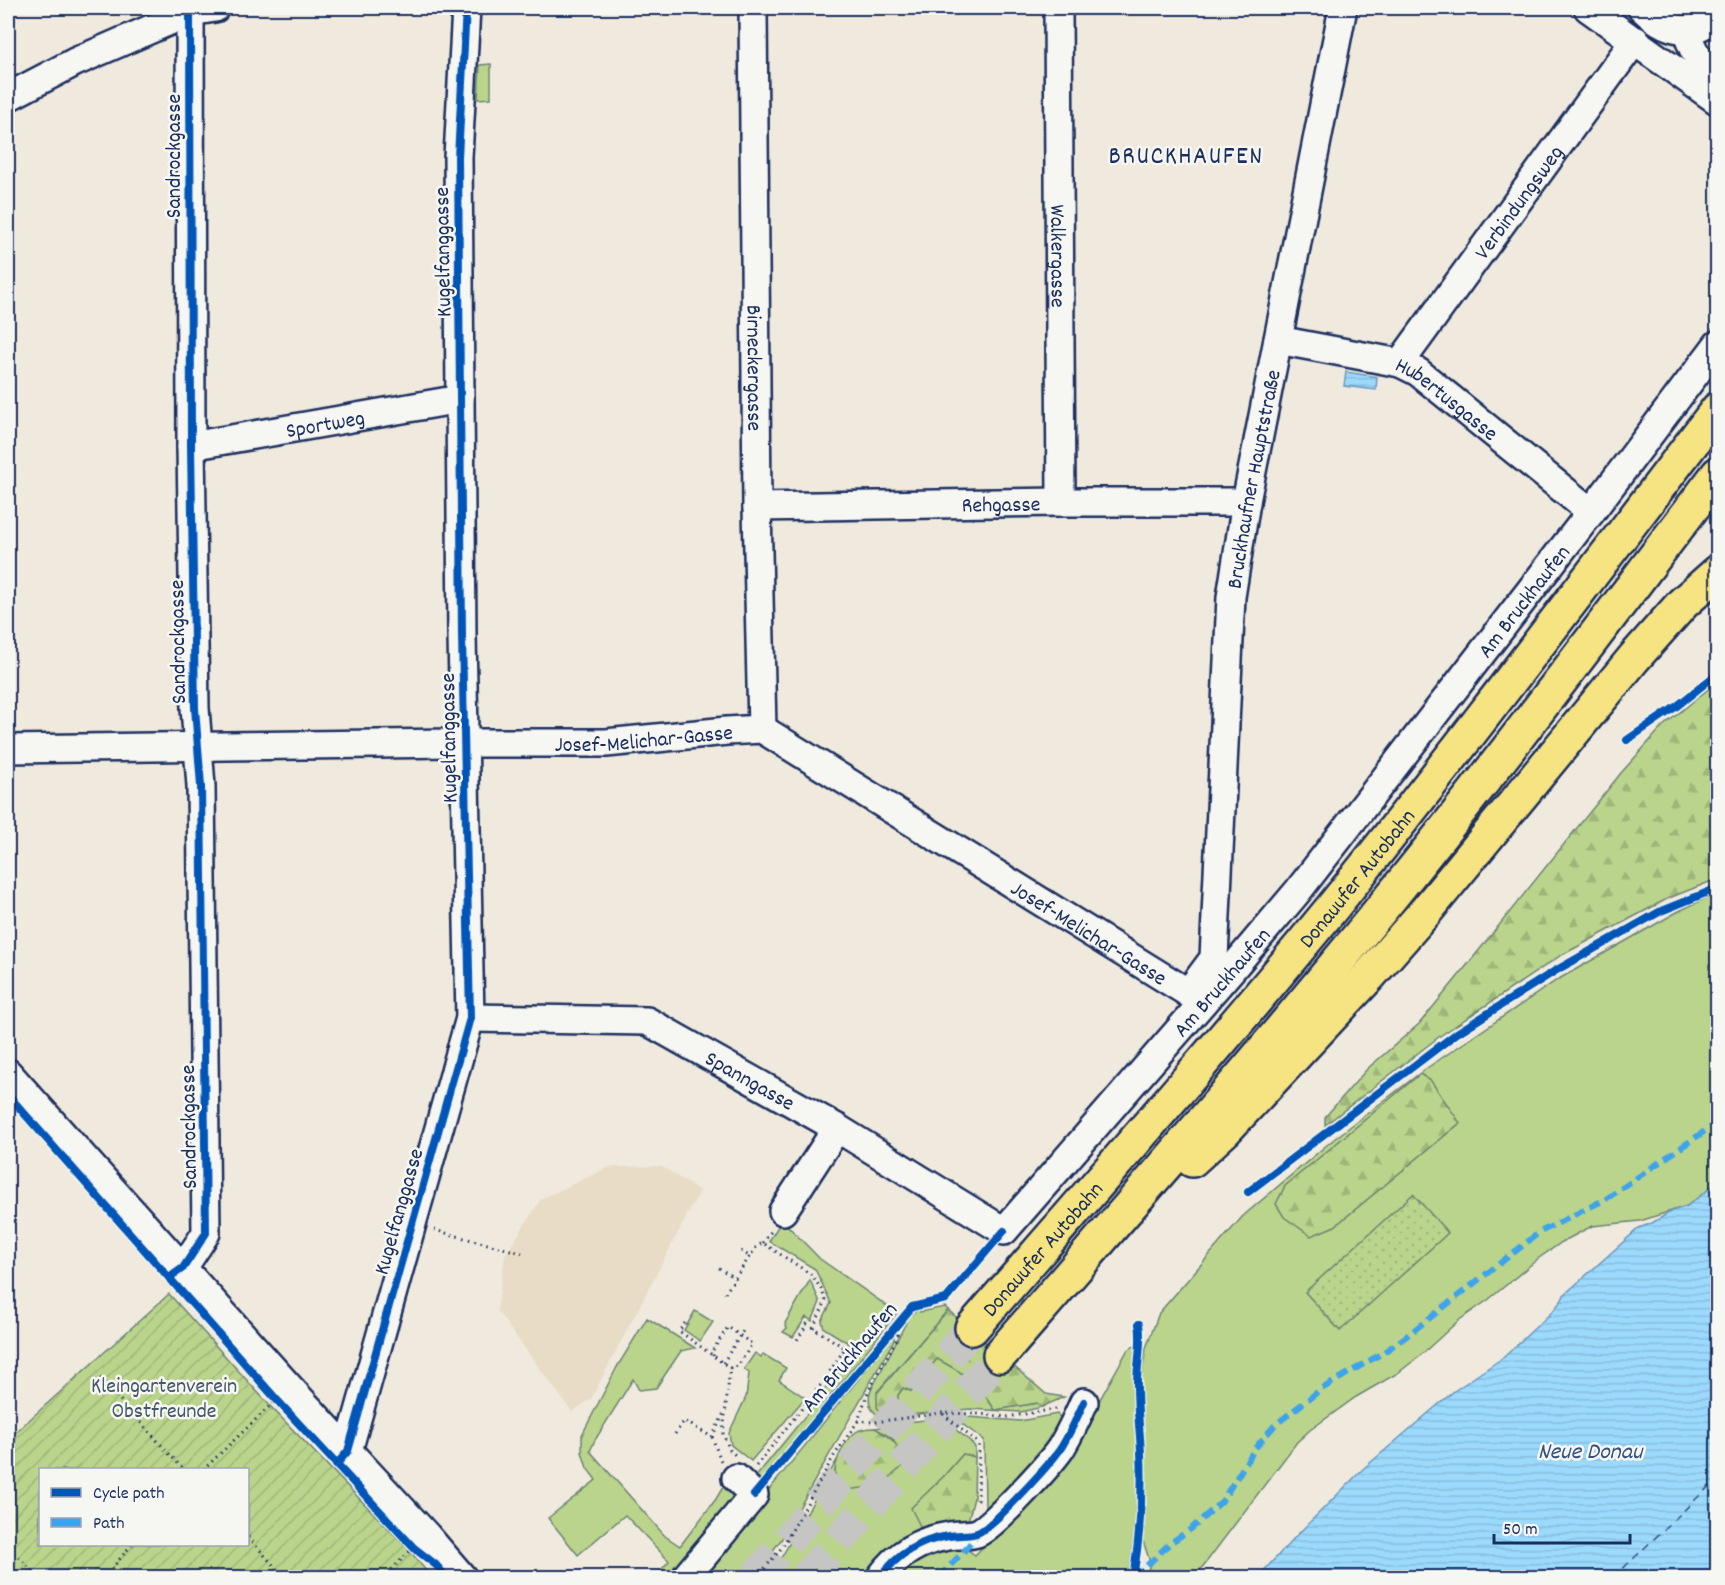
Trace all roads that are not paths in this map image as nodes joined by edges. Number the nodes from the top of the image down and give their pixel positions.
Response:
1 (466, 8) edge
2 (753, 8) edge
3 (1058, 8) edge
4 (1343, 8) edge
5 (1588, 8) edge
6 (198, 9) edge
7 (1649, 14) edge
8 (1718, 16) edge
9 (1686, 30) junction
10 (1635, 40) junction
11 (1718, 70) edge
12 (8, 97) edge
13 (1718, 101) edge
14 (1278, 340) junction
15 (1718, 344) edge
16 (1400, 363) junction
17 (460, 399) junction
18 (1718, 409) edge
19 (191, 446) junction
20 (1718, 474) edge
21 (1061, 502) junction
22 (1246, 502) junction
23 (757, 507) junction
24 (1591, 512) junction
25 (1708, 580) edge
26 (762, 729) junction
27 (465, 743) junction
28 (197, 746) junction
29 (8, 749) edge
30 (1223, 964) junction
31 (1195, 998) junction
32 (470, 1018) junction
33 (8, 1073) edge
34 (837, 1128) junction
35 (783, 1211) dead end
36 (1004, 1231) joint
37 (1084, 1258) junction
38 (183, 1268) junction
39 (972, 1328) tunnel mouth
40 (1000, 1354) tunnel mouth
41 (1084, 1402) road end
42 (348, 1451) junction
43 (741, 1479) road end
44 (463, 1578) edge
45 (685, 1578) edge
46 (880, 1578) edge

1 - 17 street, Kugelfanggasse
2 - 23 street, Birneckergasse
3 - 21 street, Walkergasse
4 - 14 street, Bruckhaufner Hauptstraße
5 - 10 street
6 - 12 street
6 - 19 street, Sandrockgasse
7 - 9 street
8 - 9 street
9 - 11 street
10 - 13 street
10 - 16 street, Verbindungsweg
14 - 16 street, Hubertusgasse
14 - 22 street, Bruckhaufner Hauptstraße
15 - 24 street, Am Bruckhaufen
16 - 24 street, Hubertusgasse
17 - 19 street, Sportweg
17 - 27 street, Kugelfanggasse
18 - 39 highway, Donauufer Autobahn
19 - 28 street, Sandrockgasse
20 - 37 highway, Donauufer Autobahn
21 - 22 street, Rehgasse
21 - 23 street, Rehgasse
22 - 30 street, Bruckhaufner Hauptstraße
23 - 26 street, Birneckergasse
24 - 30 street, Am Bruckhaufen
25 - 37 highway
26 - 27 street, Josef-Melichar-Gasse
26 - 31 street, Josef-Melichar-Gasse
27 - 28 street, Josef-Melichar-Gasse
27 - 32 street, Kugelfanggasse
28 - 29 street, Josef-Melichar-Gasse
28 - 38 street, Sandrockgasse
30 - 31 street
31 - 36 street, Am Bruckhaufen
32 - 34 street, Spanngasse
32 - 42 street, Kugelfanggasse
33 - 38 street
34 - 35 street
34 - 36 street, Spanngasse
37 - 40 highway, Donauufer Autobahn
38 - 42 street
41 - 46 street
42 - 44 street
43 - 45 street

